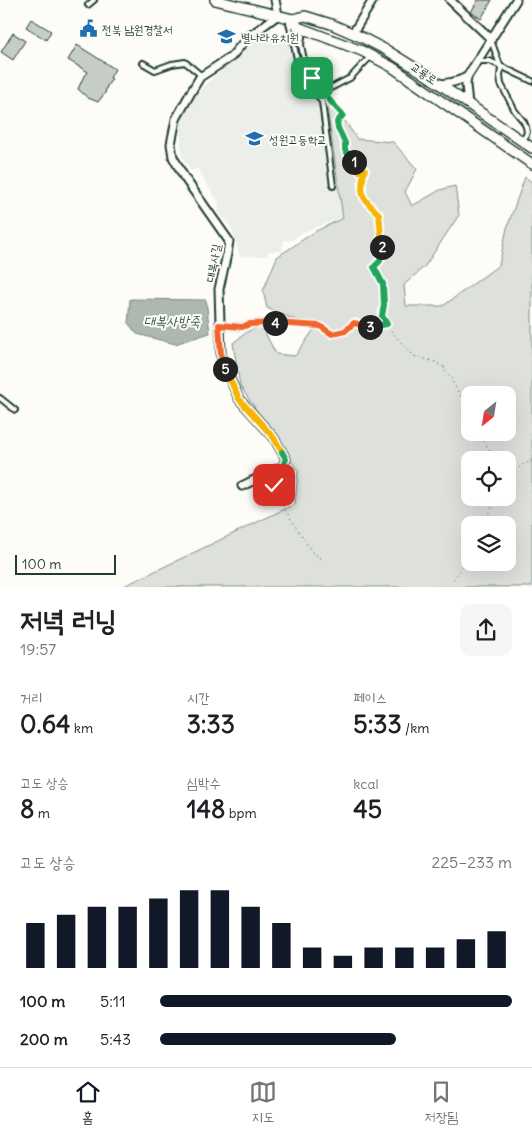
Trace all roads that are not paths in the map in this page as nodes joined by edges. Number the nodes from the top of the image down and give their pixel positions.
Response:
1 (94, 0) edge
2 (216, 0) edge
3 (274, 0) edge
4 (373, 0) edge
5 (450, 0) edge
6 (516, 0) edge
7 (88, 5) dead end
8 (278, 16) junction
9 (291, 19) junction
10 (303, 29) junction
11 (353, 33) junction
12 (491, 39) junction
13 (371, 56) junction
14 (477, 61) junction
15 (144, 62) dead end
16 (501, 68) junction
17 (202, 76) junction
18 (467, 77) junction
19 (532, 81) edge
20 (439, 84) junction
21 (468, 104) junction
22 (523, 142) junction
23 (532, 148) edge
24 (532, 164) edge
25 (333, 186) dead end
26 (219, 325) junction
27 (320, 326) road end
28 (0, 398) edge
29 (15, 410) dead end
30 (242, 486) dead end

1 - 7 lane
2 - 8 street, 교룡로
3 - 8 street
4 - 11 street
5 - 12 street
6 - 12 street
8 - 9 street, 교룡로
8 - 17 street, 대복사길
9 - 10 street, 교룡로
9 - 11 street, 교룡로
9 - 25 lane
10 - 13 street, 교룡로
10 - 13 lane
11 - 20 street, 교룡로
12 - 14 street
12 - 16 lane
13 - 24 street, 교룡로
14 - 16 lane
14 - 18 street
15 - 17 lane
16 - 19 lane
16 - 22 lane
17 - 26 street, 대복사길
18 - 20 street
18 - 21 street
20 - 21 street, 교룡로
21 - 22 street, 교룡로
22 - 23 street, 교룡로
26 - 27 lane
26 - 30 street, 대복사길
28 - 29 lane

